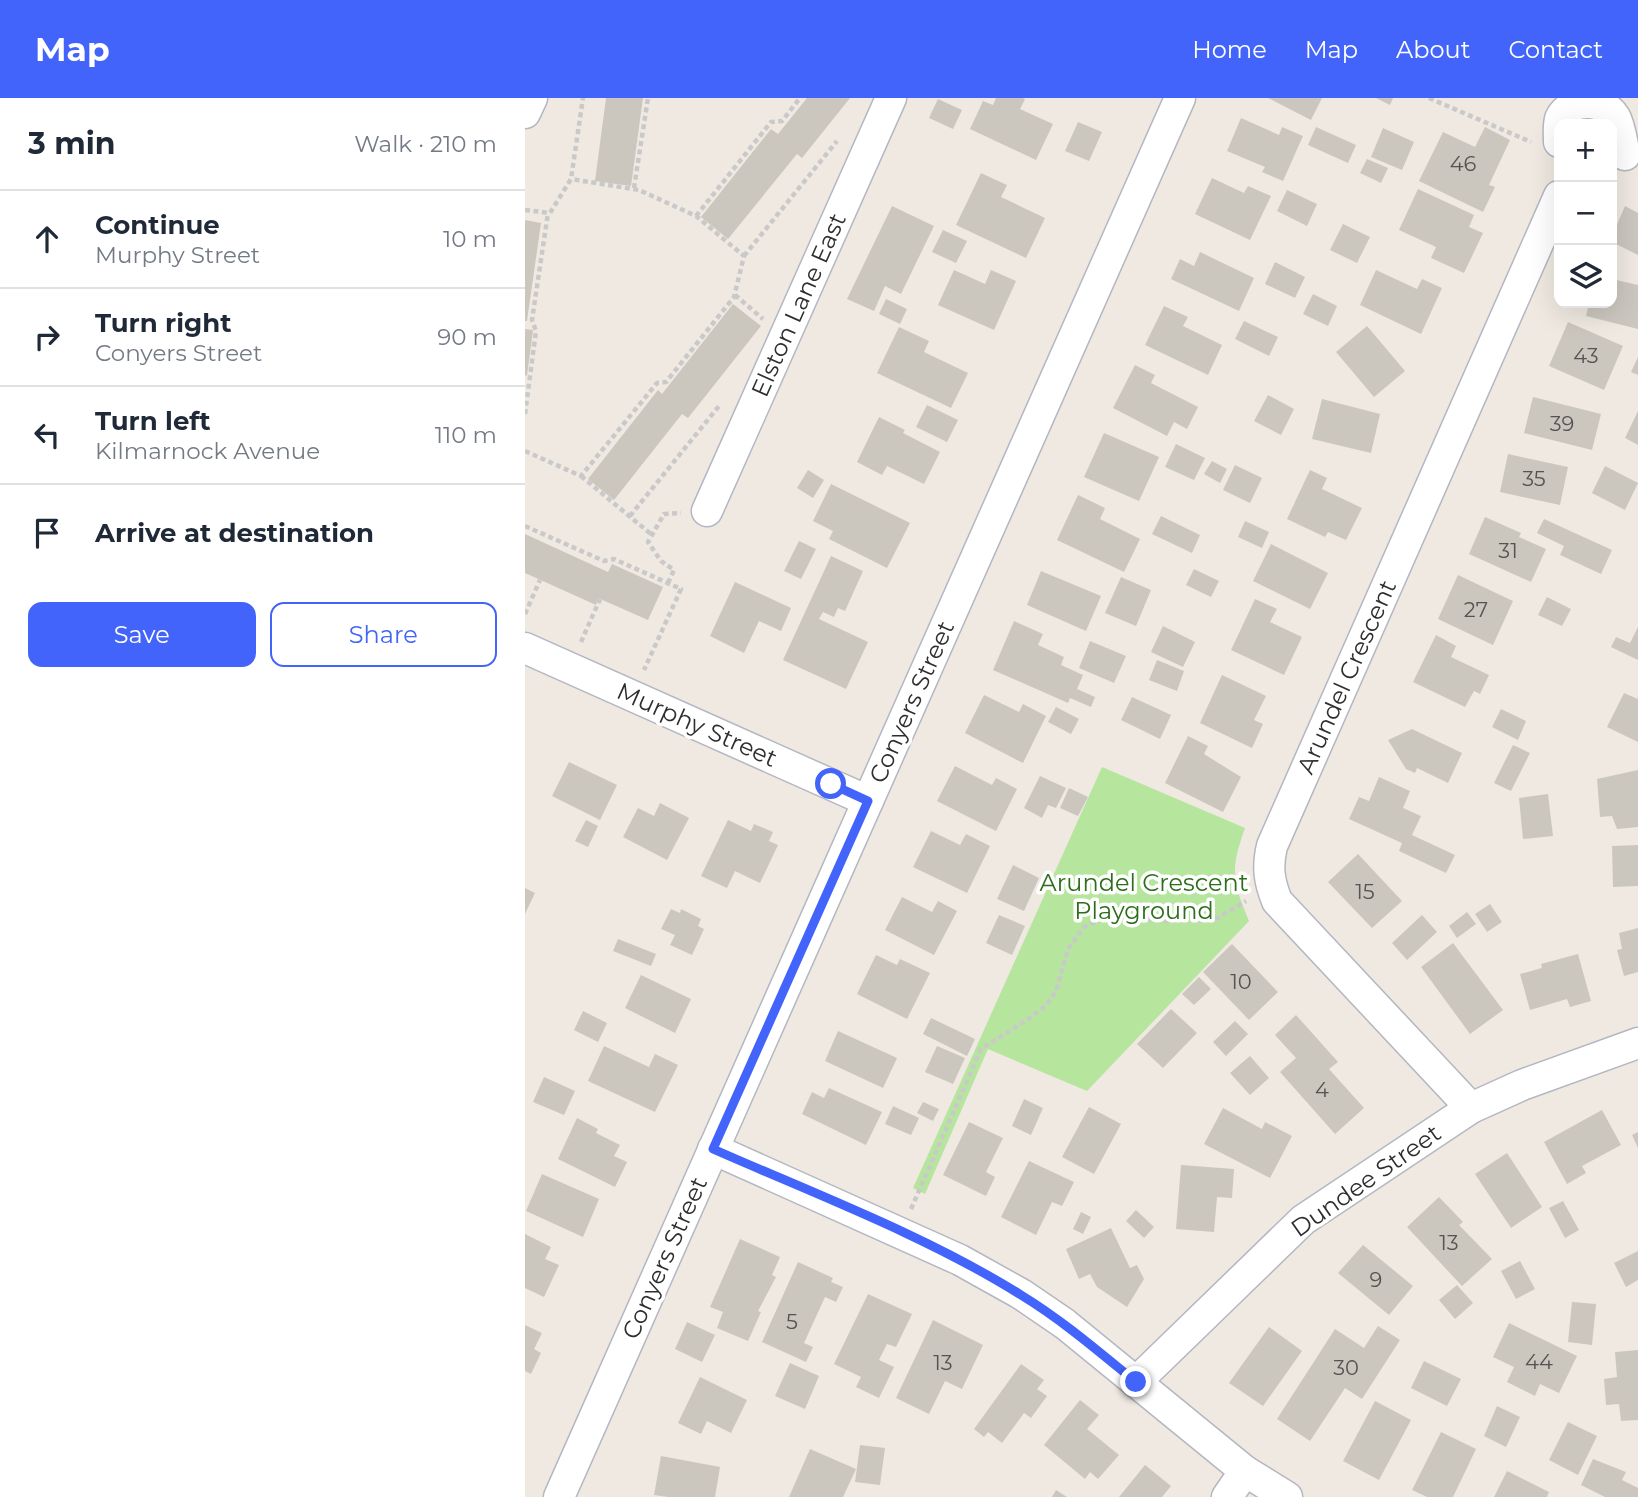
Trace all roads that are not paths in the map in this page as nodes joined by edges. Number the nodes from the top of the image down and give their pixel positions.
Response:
1 (531, 98) edge
2 (891, 98) edge
3 (1180, 98) edge
4 (525, 113) edge
5 (1545, 142) edge
6 (1625, 156) edge
7 (1554, 207) edge
8 (707, 511) road end
9 (525, 648) edge
10 (868, 801) junction
11 (1638, 1043) edge
12 (1471, 1108) junction
13 (713, 1149) junction
14 (1136, 1382) junction
15 (1245, 1471) junction
16 (559, 1497) edge
17 (1227, 1497) edge
18 (1287, 1497) edge

1 - 4 street
2 - 8 street, Elston Lane East
3 - 10 street, Conyers Street
5 - 6 street
7 - 12 street, Arundel Crescent
9 - 10 street, Murphy Street
10 - 13 street, Conyers Street
11 - 12 street, Dundee Street
12 - 14 street, Dundee Street
13 - 14 street
13 - 16 street, Conyers Street
14 - 15 street
15 - 17 street
15 - 18 street

